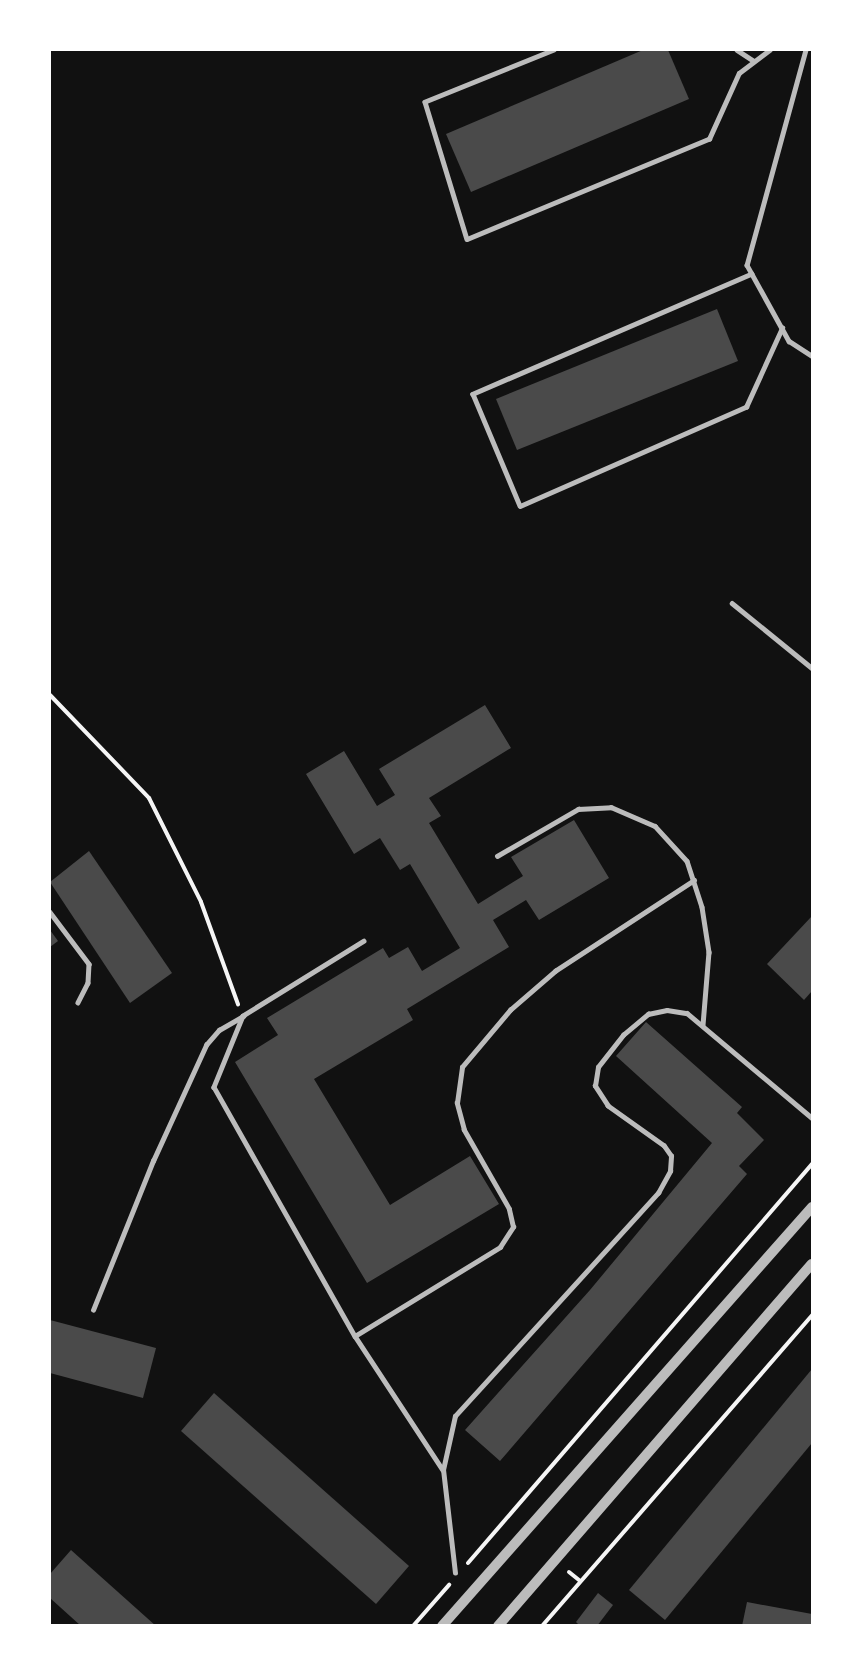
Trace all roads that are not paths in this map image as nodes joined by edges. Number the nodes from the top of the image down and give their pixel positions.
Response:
1 (554, 50) edge
2 (737, 50) edge
3 (769, 50) edge
4 (806, 50) edge
5 (754, 62) junction
6 (752, 274) junction
7 (782, 328) junction
8 (813, 356) edge
9 (732, 603) dead end
10 (813, 668) edge
11 (496, 856) dead end
12 (694, 880) junction
13 (50, 912) edge
14 (364, 941) dead end
15 (78, 1003) dead end
16 (243, 1016) junction
17 (703, 1024) junction
18 (813, 1118) edge
19 (813, 1207) edge
20 (813, 1264) edge
21 (93, 1310) dead end
22 (355, 1336) junction
23 (443, 1470) junction
24 (455, 1574) dead end
25 (442, 1626) edge
26 (498, 1626) edge

1 - 5 lane
2 - 5 lane
3 - 5 lane
4 - 6 lane
6 - 7 lane
6 - 7 lane
7 - 8 lane
9 - 10 lane
11 - 12 lane
12 - 17 lane
12 - 22 lane
13 - 15 lane
14 - 16 lane
16 - 21 lane
16 - 22 lane
17 - 18 lane
17 - 23 lane
19 - 25 street
20 - 26 street
22 - 23 lane
23 - 24 lane

